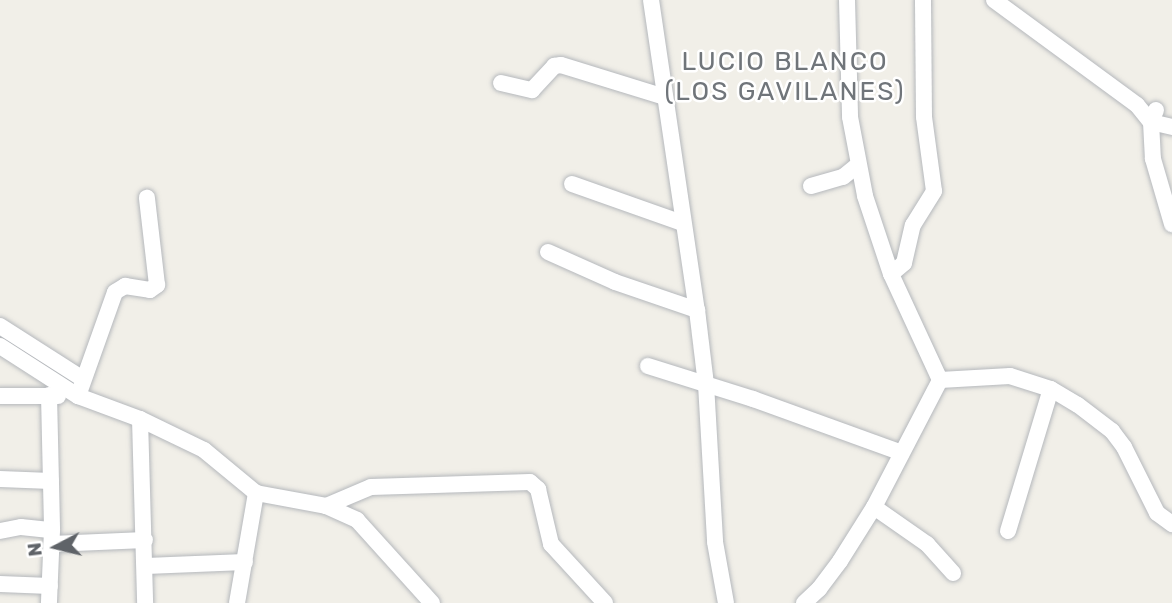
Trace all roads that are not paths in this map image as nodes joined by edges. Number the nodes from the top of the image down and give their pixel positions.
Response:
1 (650, 0) edge
2 (847, 0) edge
3 (923, 0) edge
4 (994, 0) edge
5 (501, 83) dead end
6 (665, 97) junction
7 (1160, 115) edge
8 (1172, 127) edge
9 (858, 164) junction
10 (572, 184) dead end
11 (811, 186) dead end
12 (147, 198) dead end
13 (682, 223) junction
14 (1172, 224) edge
15 (548, 251) dead end
16 (891, 274) junction
17 (696, 310) junction
18 (0, 326) edge
19 (0, 346) edge
20 (648, 366) dead end
21 (83, 379) junction
22 (940, 380) junction
23 (706, 384) junction
24 (1051, 389) junction
25 (49, 395) junction
26 (0, 396) edge
27 (78, 396) junction
28 (140, 419) junction
29 (902, 453) junction
30 (0, 479) edge
31 (51, 481) junction
32 (256, 493) junction
33 (326, 506) junction
34 (874, 507) junction
35 (1172, 524) edge
36 (0, 531) edge
37 (1008, 531) dead end
38 (52, 537) junction
39 (145, 540) junction
40 (245, 562) junction
41 (146, 566) junction
42 (953, 573) dead end
43 (0, 584) edge
44 (50, 586) junction
45 (49, 603) edge
46 (145, 603) edge
47 (237, 603) edge
48 (432, 603) edge
49 (605, 603) edge
50 (726, 603) edge
51 (804, 603) edge

1 - 6 street
2 - 9 street
3 - 16 street
4 - 7 street
5 - 6 street
6 - 13 street
7 - 8 street
7 - 14 street
9 - 11 street
9 - 16 street
10 - 13 street
12 - 21 street
13 - 17 street
15 - 17 street
16 - 22 street
17 - 23 street
18 - 21 street
19 - 27 street
20 - 23 street
21 - 27 street
22 - 24 street
22 - 29 street
23 - 29 street
23 - 50 street
24 - 35 street
24 - 37 street
25 - 26 street
25 - 27 street
25 - 31 street
27 - 28 street
28 - 32 street
28 - 39 street
29 - 34 street
30 - 31 street
31 - 38 street
32 - 33 street
32 - 40 street
33 - 48 street
33 - 49 street
34 - 42 street
34 - 51 street
36 - 38 street
38 - 39 street
38 - 44 street
39 - 41 street
40 - 41 street
40 - 47 street
41 - 46 street
43 - 44 street
44 - 45 street

